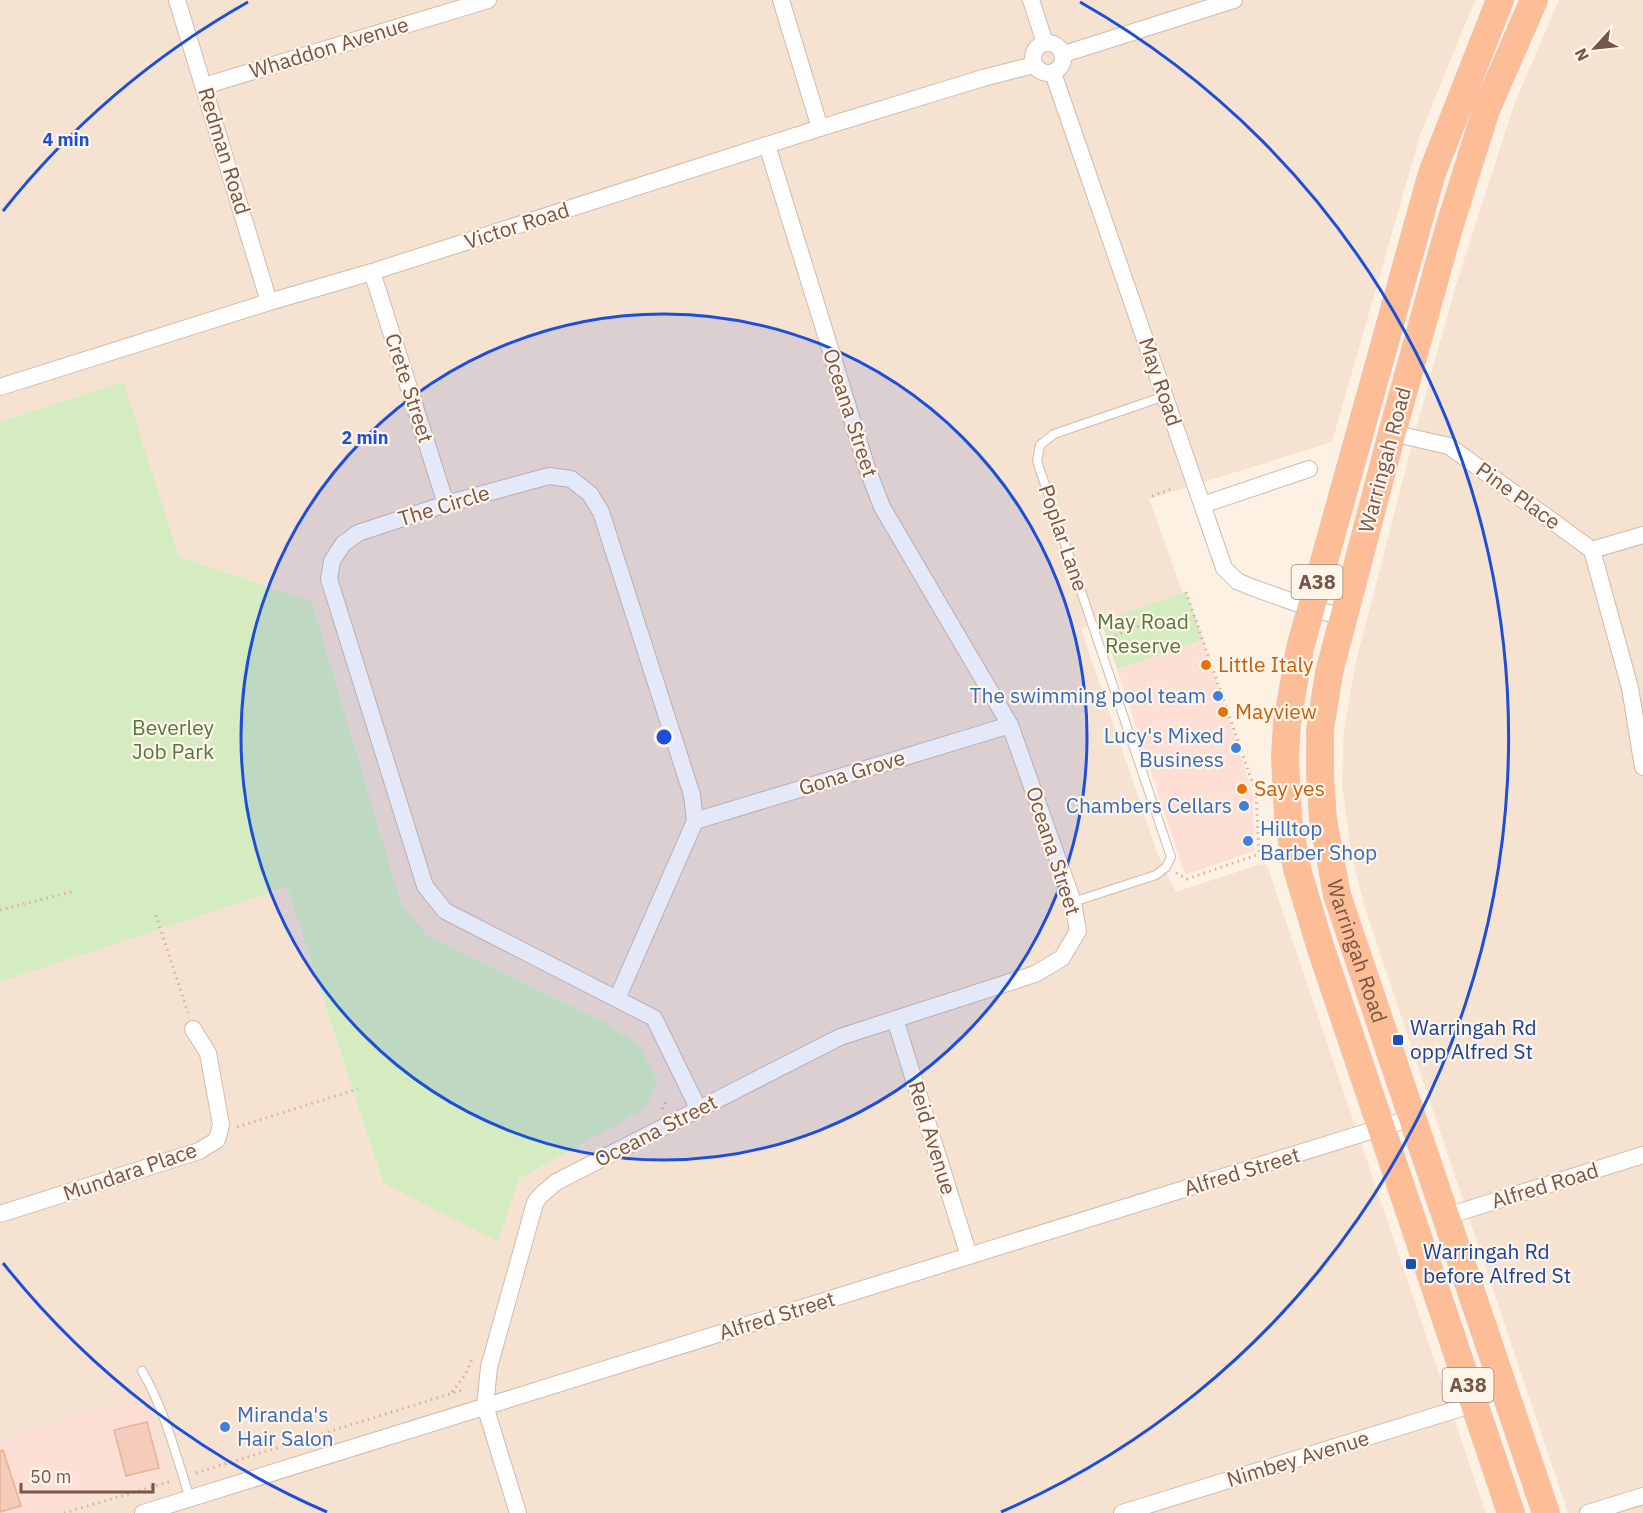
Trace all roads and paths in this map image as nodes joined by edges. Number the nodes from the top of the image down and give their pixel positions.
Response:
1 (177, 0) edge
2 (488, 0) edge
3 (782, 0) edge
4 (1031, 0) edge
5 (1234, 0) edge
6 (1500, 0) edge
7 (1534, 0) edge
8 (1045, 43) junction
9 (1064, 54) junction
10 (1034, 65) junction
11 (1053, 73) junction
12 (204, 86) junction
13 (820, 128) junction
14 (767, 145) junction
15 (372, 272) junction
16 (269, 302) junction
17 (0, 387) edge
18 (1165, 396) junction
19 (1362, 424) junction
20 (1392, 432) junction
21 (1309, 469) dead end
22 (1174, 488) dead end
23 (1152, 496) dead end
24 (446, 504) junction
25 (1202, 505) junction
26 (1643, 535) edge
27 (1592, 550) junction
28 (1186, 592) dead end
29 (1310, 608) junction
30 (1195, 617) junction
31 (1343, 617) junction
32 (1103, 656) junction
33 (1010, 725) junction
34 (1643, 767) edge
35 (695, 821) junction
36 (1259, 854) junction
37 (1271, 855) dead end
38 (1166, 867) junction
39 (75, 891) dead end
40 (1073, 902) junction
41 (0, 910) edge
42 (156, 915) dead end
43 (617, 999) junction
44 (895, 1019) junction
45 (193, 1029) joint
46 (358, 1089) dead end
47 (698, 1108) junction
48 (1412, 1118) junction
49 (221, 1125) junction
50 (1381, 1128) junction
51 (1643, 1155) edge
52 (0, 1214) edge
53 (1447, 1216) junction
54 (969, 1256) junction
55 (472, 1360) dead end
56 (142, 1371) dead end
57 (463, 1390) dead end
58 (450, 1394) junction
59 (1474, 1404) junction
60 (485, 1406) junction
61 (183, 1477) junction
62 (1643, 1496) edge
63 (190, 1498) junction
64 (64, 1513) edge
65 (143, 1513) edge
66 (518, 1513) edge
67 (1122, 1513) edge
68 (1511, 1513) edge
69 (1546, 1513) edge
70 (1588, 1513) edge

1 - 12 street, Redman Road
2 - 12 street, Whaddon Avenue
3 - 13 street
4 - 8 street
5 - 9 street
6 - 19 highway, Warringah Road / A38
7 - 20 highway, Warringah Road / A38
8 - 9 street
8 - 10 street
9 - 11 street
10 - 11 street
10 - 13 street, Victor Road
11 - 18 street, May Road
12 - 16 street, Redman Road
13 - 14 street, Victor Road
14 - 15 street, Victor Road
14 - 33 street, Oceana Street
15 - 16 street, Victor Road
15 - 24 street, Crete Street
16 - 17 street, Victor Road
18 - 25 street, May Road
18 - 32 lane, Poplar Lane
19 - 20 highway
19 - 29 highway, Warringah Road / A38
20 - 27 street, Pine Place
20 - 31 highway, Warringah Road / A38
21 - 25 street
22 - 23 path
24 - 35 street, The Circle
24 - 43 street, The Circle
25 - 29 street, May Road
26 - 27 street
27 - 34 street
28 - 30 path
29 - 31 street, May Road
29 - 50 highway, Warringah Road / A38
30 - 32 path
30 - 36 path
31 - 48 highway, Warringah Road / A38
32 - 38 lane, Poplar Lane
33 - 35 street, Gona Grove
33 - 40 street, Oceana Street
35 - 43 street
36 - 37 path
36 - 38 path
38 - 40 lane
39 - 41 path
40 - 44 street, Oceana Street
42 - 45 path
43 - 47 street, The Circle
44 - 47 street, Oceana Street
44 - 54 street, Reid Avenue
45 - 49 street, Mundara Place
46 - 49 path
47 - 60 street, Oceana Street
48 - 50 street, Alfred Street
48 - 53 highway, Warringah Road / A38
49 - 52 street, Mundara Place
50 - 54 street, Alfred Street
50 - 59 highway, Warringah Road / A38
51 - 53 street, Alfred Road
53 - 69 highway, Warringah Road / A38
54 - 60 street, Alfred Street
55 - 58 path
56 - 61 lane
57 - 58 path
58 - 61 path
59 - 67 street, Nimbey Avenue
59 - 68 highway, Warringah Road / A38
60 - 63 street, Alfred Street
60 - 66 street
61 - 63 lane
61 - 64 path
62 - 70 street
63 - 65 street, Alfred Street

